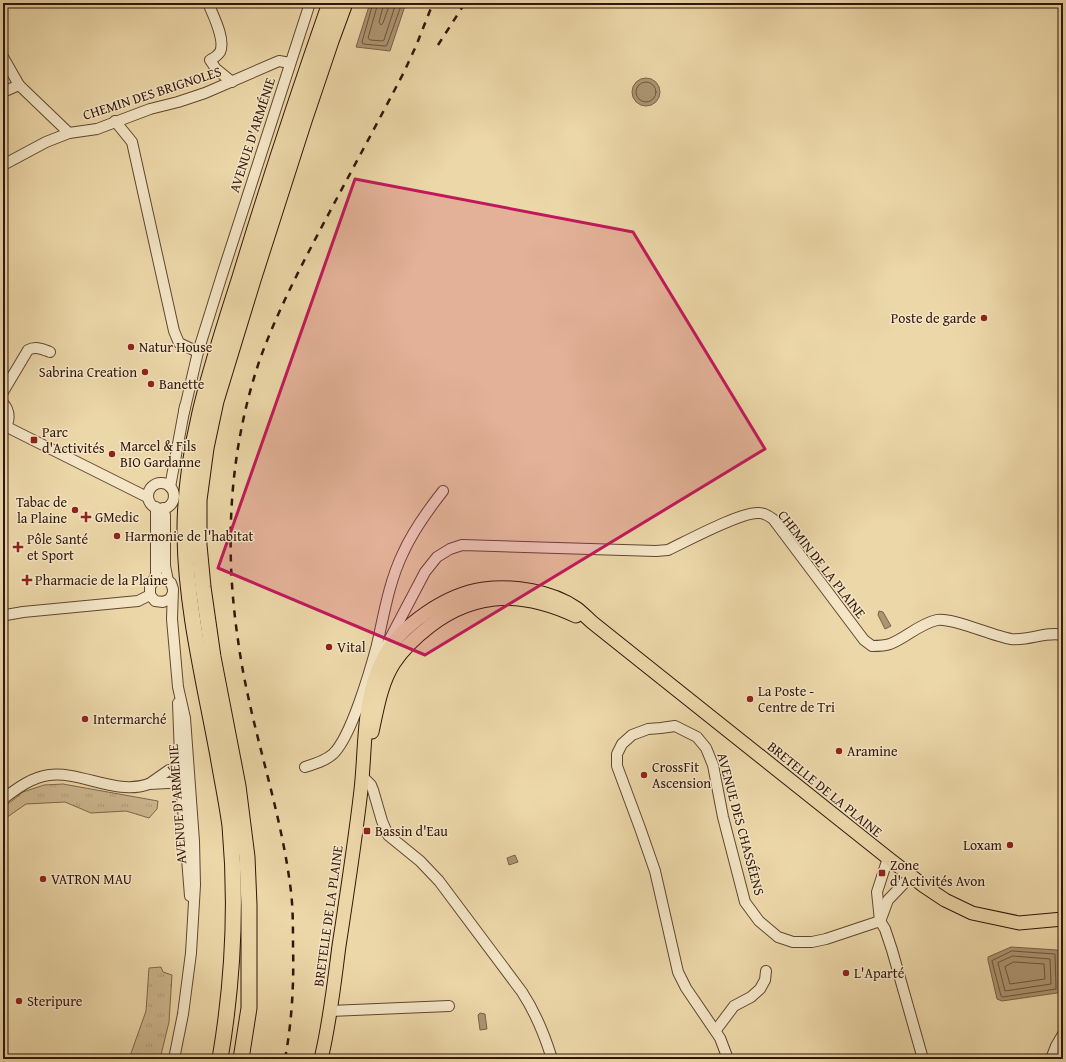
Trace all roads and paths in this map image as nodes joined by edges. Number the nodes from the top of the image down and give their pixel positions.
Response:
1 (208, 3) edge
2 (310, 3) edge
3 (330, 3) edge
4 (345, 3) edge
5 (3, 57) edge
6 (290, 64) junction
7 (232, 82) junction
8 (19, 85) junction
9 (3, 92) edge
10 (115, 121) junction
11 (69, 133) junction
12 (3, 165) edge
13 (195, 351) junction
14 (50, 352) dead end
15 (3, 392) edge
16 (3, 403) edge
17 (5, 429) edge
18 (165, 485) junction
19 (443, 491) dead end
20 (145, 496) dead end
21 (160, 508) junction
22 (168, 580) junction
23 (152, 583) junction
24 (150, 595) junction
25 (172, 596) junction
26 (159, 602) junction
27 (3, 617) edge
28 (172, 619) junction
29 (1063, 635) edge
30 (387, 650) junction
31 (184, 766) junction
32 (305, 767) dead end
33 (362, 776) junction
34 (185, 782) junction
35 (148, 784) junction
36 (3, 799) edge
37 (888, 858) junction
38 (911, 876) junction
39 (1063, 920) edge
40 (880, 921) junction
41 (249, 951) junction
42 (232, 963) junction
43 (766, 971) dead end
44 (449, 1006) dead end
45 (330, 1011) junction
46 (716, 1030) junction
47 (1063, 1034) edge
48 (174, 1059) edge
49 (211, 1059) edge
50 (220, 1059) edge
51 (234, 1059) edge
52 (241, 1059) edge
53 (320, 1059) edge
54 (552, 1059) edge
55 (728, 1059) edge
56 (923, 1059) edge
57 (1051, 1059) edge

1 - 7 street
2 - 6 street, AVENUE D'ARMÉNIE
3 - 42 highway
4 - 41 highway
5 - 8 street
6 - 7 street, CHEMIN DES BRIGNOLES
6 - 13 street, AVENUE D'ARMÉNIE
7 - 10 street, CHEMIN DES BRIGNOLES
8 - 9 street
8 - 11 street
10 - 11 street, CHEMIN DES BRIGNOLES
10 - 13 street
11 - 12 street, CHEMIN DES BRIGNOLES
13 - 18 street, AVENUE D'ARMÉNIE
14 - 15 street
16 - 17 street
17 - 20 street
18 - 21 street
18 - 21 street
19 - 30 street
21 - 22 street
21 - 23 street
22 - 23 street
22 - 25 street
23 - 24 street
24 - 26 street
24 - 27 street
25 - 26 street
25 - 28 street, AVENUE D'ARMÉNIE
26 - 28 street
28 - 31 street, AVENUE D'ARMÉNIE
29 - 30 street, CHEMIN DE LA PLAINE
30 - 32 street
30 - 33 main road, BRETELLE DE LA PLAINE
30 - 37 main road, BRETELLE DE LA PLAINE
31 - 34 street, AVENUE D'ARMÉNIE
31 - 35 street
33 - 45 main road, BRETELLE DE LA PLAINE
33 - 54 street
34 - 35 street
34 - 48 street, AVENUE D'ARMÉNIE
35 - 36 street
37 - 38 main road, BRETELLE DE LA PLAINE
37 - 40 street
38 - 39 main road, BRETELLE DE LA PLAINE
38 - 40 street
40 - 46 street, AVENUE DES CHASSÉENS
40 - 56 street
41 - 51 highway
41 - 52 highway
42 - 49 highway
42 - 50 highway
43 - 46 street
44 - 45 street
45 - 53 main road, BRETELLE DE LA PLAINE
46 - 55 street, AVENUE DES CHASSÉENS
47 - 57 street

